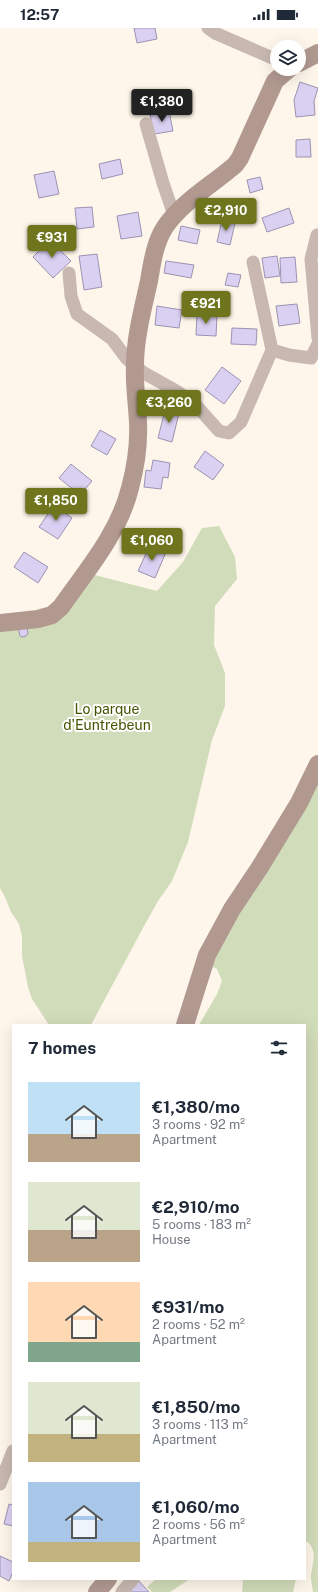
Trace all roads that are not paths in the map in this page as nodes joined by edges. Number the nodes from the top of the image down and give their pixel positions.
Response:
1 (208, 28) edge
2 (318, 53) edge
3 (270, 57) edge
4 (306, 59) edge
5 (280, 76) edge
6 (146, 124) dead end
7 (174, 215) junction
8 (317, 235) dead end
9 (254, 262) dead end
10 (69, 273) dead end
11 (318, 338) edge
12 (318, 344) edge
13 (272, 350) junction
14 (134, 364) junction
15 (0, 624) edge
16 (318, 764) edge
17 (185, 1024) edge
18 (12, 1454) edge
19 (0, 1484) edge
20 (107, 1580) edge
21 (132, 1580) edge
22 (97, 1592) edge
23 (122, 1592) edge

1 - 3 street
2 - 4 street
5 - 7 street
6 - 7 street
7 - 14 street
8 - 11 street
9 - 13 street
10 - 14 street
12 - 13 street
13 - 14 street
14 - 15 street
16 - 17 street
18 - 19 street
20 - 22 street
21 - 23 street

